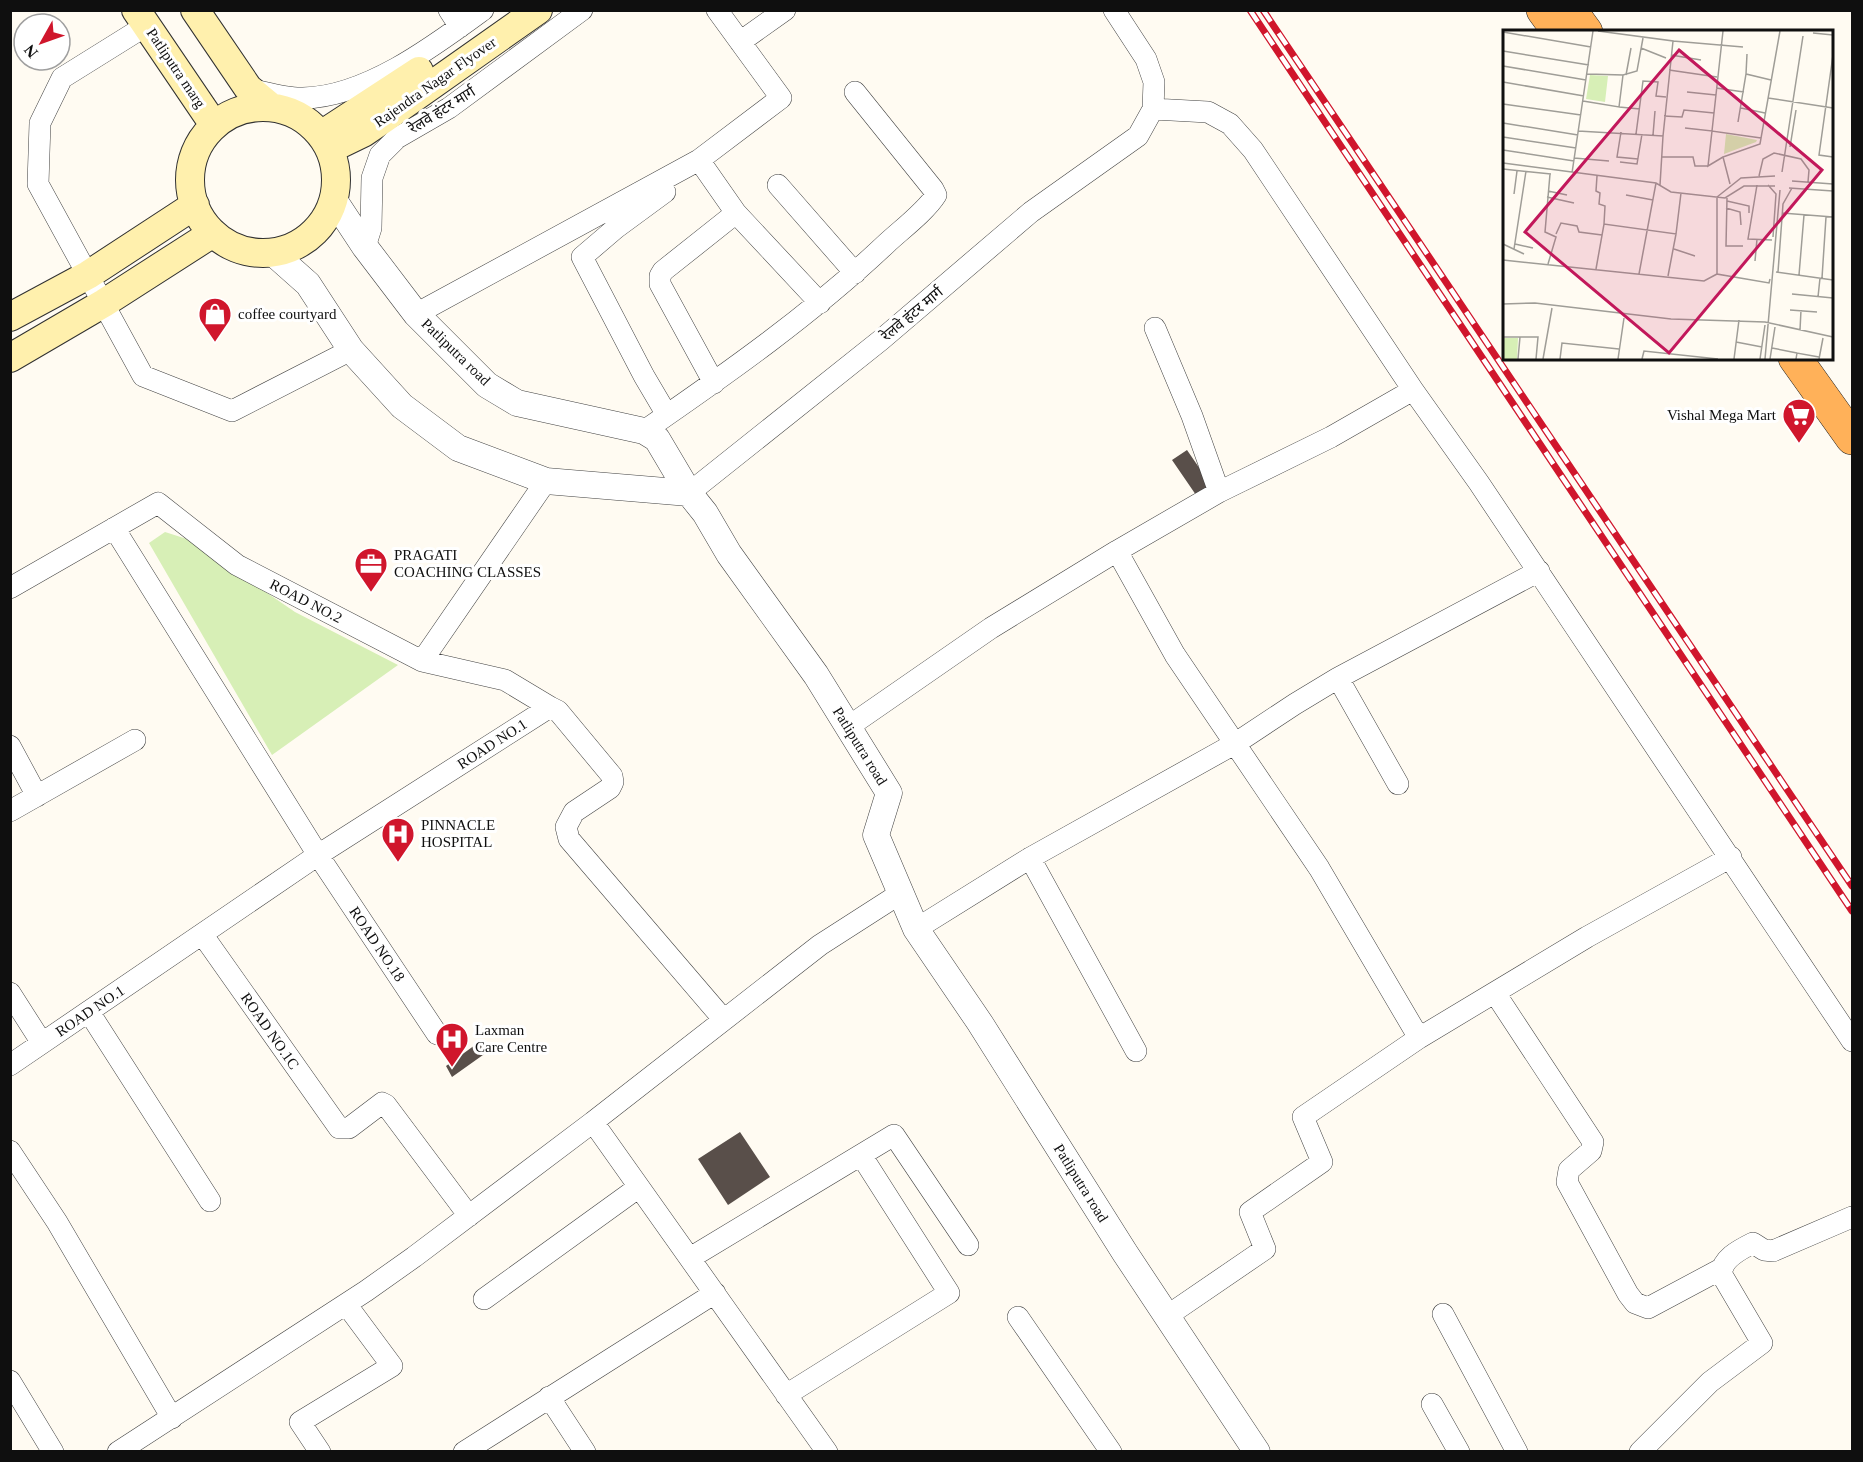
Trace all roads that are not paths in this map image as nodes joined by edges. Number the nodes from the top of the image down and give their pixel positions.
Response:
1 (195, 10) edge
2 (483, 10) edge
3 (511, 10) edge
4 (538, 10) edge
5 (582, 10) edge
6 (717, 10) edge
7 (784, 10) edge
8 (1114, 10) edge
9 (1543, 10) edge
10 (1570, 10) edge
11 (141, 18) edge
12 (455, 19) edge
13 (1558, 30) edge
14 (1585, 30) edge
15 (740, 42) junction
16 (248, 88) junction
17 (855, 92) dead end
18 (271, 107) junction
19 (380, 109) junction
20 (1153, 109) junction
21 (214, 125) junction
22 (325, 142) junction
23 (699, 160) junction
24 (676, 184) dead end
25 (778, 185) dead end
26 (334, 200) junction
27 (372, 202) junction
28 (195, 205) junction
29 (736, 213) junction
30 (213, 233) junction
31 (365, 247) junction
32 (272, 252) junction
33 (855, 273) junction
34 (88, 275) junction
35 (104, 303) junction
36 (820, 303) junction
37 (416, 314) junction
38 (10, 317) edge
39 (1155, 328) dead end
40 (351, 350) junction
41 (10, 358) edge
42 (1796, 360) edge
43 (1824, 360) edge
44 (714, 383) junction
45 (1413, 390) junction
46 (1852, 400) edge
47 (667, 415) junction
48 (644, 431) junction
49 (1852, 438) edge
50 (546, 481) junction
51 (1219, 492) junction
52 (689, 493) junction
53 (114, 528) junction
54 (1117, 551) junction
55 (1539, 571) junction
56 (10, 588) edge
57 (422, 661) junction
58 (1338, 678) junction
59 (550, 707) junction
60 (848, 727) junction
61 (135, 740) dead end
62 (1236, 743) junction
63 (10, 746) edge
64 (1398, 784) dead end
65 (37, 796) junction
66 (10, 811) edge
67 (318, 855) junction
68 (1731, 857) junction
69 (1030, 858) junction
70 (901, 893) junction
71 (916, 929) junction
72 (202, 934) junction
73 (10, 993) edge
74 (1495, 993) junction
75 (89, 1012) junction
76 (724, 1020) junction
77 (437, 1034) dead end
78 (1419, 1038) junction
79 (1852, 1041) edge
80 (42, 1043) junction
81 (1136, 1051) dead end
82 (10, 1065) edge
83 (593, 1122) junction
84 (10, 1151) edge
85 (861, 1155) junction
86 (639, 1187) junction
87 (210, 1202) dead end
88 (469, 1216) junction
89 (1852, 1217) edge
90 (969, 1245) dead end
91 (690, 1257) junction
92 (1721, 1269) junction
93 (715, 1293) junction
94 (484, 1299) dead end
95 (346, 1304) junction
96 (1443, 1314) dead end
97 (1167, 1316) junction
98 (1018, 1317) dead end
99 (10, 1381) edge
100 (786, 1395) junction
101 (549, 1397) junction
102 (1432, 1404) dead end
103 (172, 1418) junction
104 (53, 1452) edge
105 (118, 1452) edge
106 (320, 1452) edge
107 (464, 1452) edge
108 (585, 1452) edge
109 (827, 1452) edge
110 (1112, 1452) edge
111 (1257, 1452) edge
112 (1459, 1452) edge
113 (1517, 1452) edge
114 (1640, 1452) edge

1 - 16 main road
2 - 12 street
3 - 19 main road, Rajendra Nagar Flyover
4 - 19 main road, Rajendra Nagar Flyover
5 - 27 street, रेलवे हंटर मार्ग
6 - 15 street
7 - 15 street
8 - 20 street, रेलवे हंटर मार्ग
9 - 13 highway
10 - 14 highway
11 - 21 main road, Patliputra marg
11 - 34 street
12 - 16 street
15 - 23 street
16 - 18 main road
17 - 33 street
18 - 21 main road
18 - 22 main road
19 - 22 main road, Rajendra Nagar Flyover
20 - 45 street
20 - 52 street, रेलवे हंटर मार्ग
21 - 28 main road
22 - 26 main road
23 - 29 street
23 - 37 street
24 - 47 street
25 - 33 street
26 - 27 street
26 - 31 street, Patliputra road
26 - 32 main road
27 - 31 street, रेलवे हंटर मार्ग
28 - 30 main road
28 - 34 main road
29 - 36 street
29 - 44 street
30 - 32 main road
30 - 35 main road
31 - 37 street, Patliputra road
32 - 40 street
33 - 36 street
34 - 35 street
34 - 38 main road
35 - 40 street
35 - 41 main road
36 - 44 street
37 - 48 street, Patliputra road
39 - 51 street
40 - 50 street
42 - 49 highway
43 - 46 highway
44 - 47 street
45 - 51 street
45 - 55 street
47 - 48 street
48 - 52 street, Patliputra road
50 - 52 street
50 - 57 street
51 - 54 street
52 - 60 street, Patliputra road
53 - 56 street, ROAD NO.2
53 - 57 street, ROAD NO.2
53 - 67 street
54 - 60 street
54 - 62 street
55 - 58 street
55 - 68 street
57 - 59 street, ROAD NO.1
58 - 62 street
58 - 64 street
59 - 67 street, ROAD NO.1
59 - 76 street
60 - 70 street, Patliputra road
61 - 65 street
62 - 69 street
62 - 78 street
63 - 65 street
65 - 66 street
67 - 72 street, ROAD NO.1
67 - 77 street, ROAD NO.18
68 - 74 street
68 - 79 street
69 - 71 street
69 - 81 street
70 - 71 street, Patliputra road
70 - 76 street
71 - 97 street, Patliputra road
72 - 75 street, ROAD NO.1
72 - 88 street, ROAD NO.1C
73 - 80 street
74 - 78 street
74 - 92 street
75 - 80 street, ROAD NO.1
75 - 87 street
76 - 83 street
78 - 97 street
80 - 82 street, ROAD NO.1
83 - 86 street
83 - 88 street
84 - 103 street
85 - 90 street
85 - 91 street
85 - 100 street
86 - 91 street
86 - 94 street
88 - 95 street
89 - 92 street
91 - 93 street
92 - 114 street
93 - 100 street
93 - 101 street
95 - 103 street
95 - 106 street
96 - 113 street
97 - 111 street, Patliputra road
98 - 110 street
99 - 104 street
100 - 109 street
101 - 107 street
101 - 108 street
102 - 112 street
103 - 105 street

